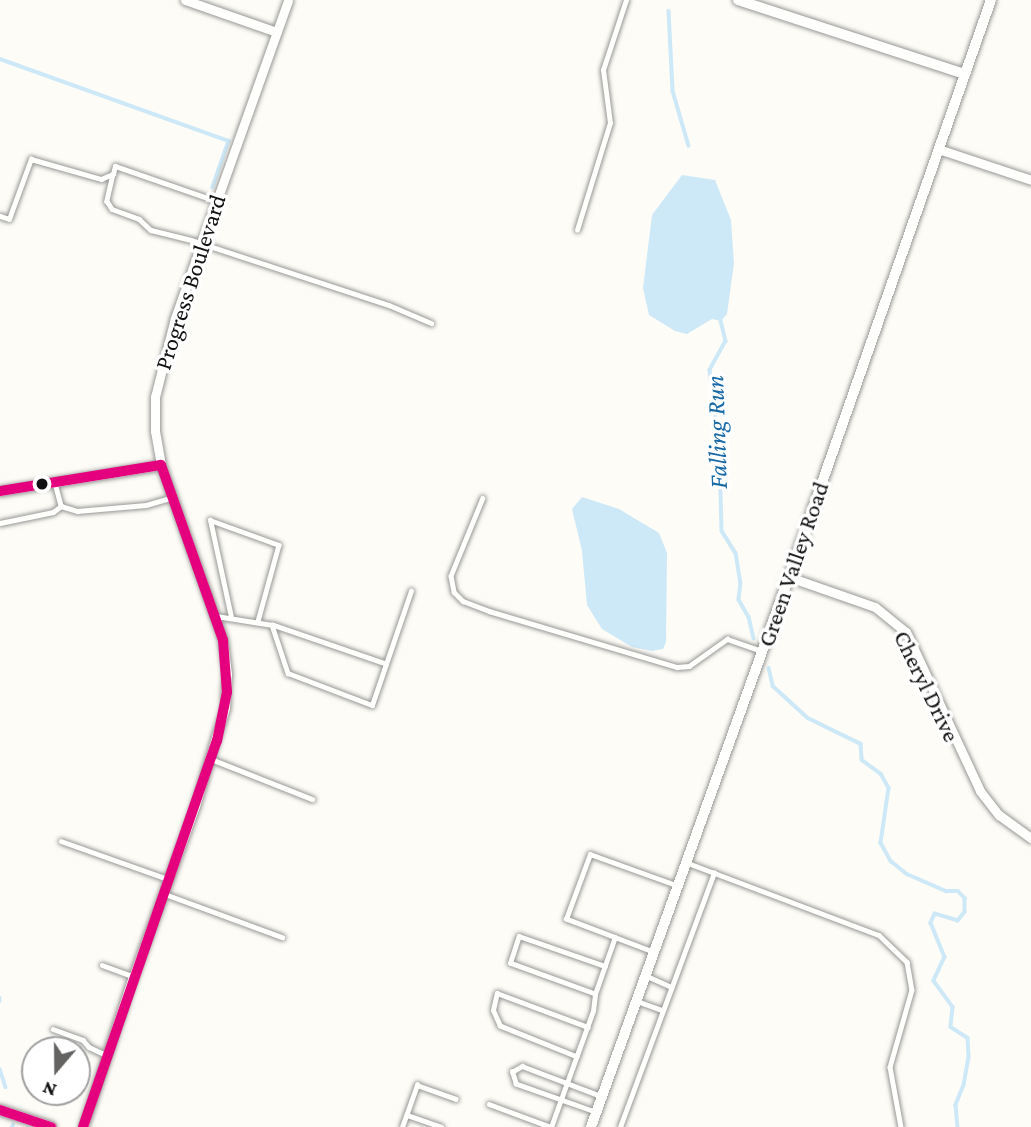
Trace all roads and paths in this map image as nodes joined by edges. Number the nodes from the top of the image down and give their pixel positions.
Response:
1 (185, 0) edge
2 (288, 0) edge
3 (626, 0) edge
4 (738, 0) edge
5 (991, 0) edge
6 (277, 32) junction
7 (965, 74) junction
8 (938, 149) junction
9 (113, 174) junction
10 (1031, 180) edge
11 (216, 201) junction
12 (0, 216) edge
13 (577, 230) dead end
14 (201, 244) junction
15 (431, 323) dead end
16 (161, 466) junction
17 (55, 482) junction
18 (0, 491) edge
19 (171, 498) junction
20 (483, 498) dead end
21 (61, 506) junction
22 (0, 523) edge
23 (789, 577) junction
24 (411, 591) dead end
25 (216, 616) junction
26 (231, 617) junction
27 (258, 621) junction
28 (271, 625) junction
29 (762, 652) junction
30 (386, 664) junction
31 (211, 759) junction
32 (312, 799) dead end
33 (1031, 838) edge
34 (61, 841) dead end
35 (686, 863) junction
36 (714, 873) junction
37 (169, 879) junction
38 (678, 886) junction
39 (164, 893) junction
40 (282, 937) dead end
41 (615, 937) junction
42 (654, 952) junction
43 (102, 965) dead end
44 (605, 966) junction
45 (133, 976) junction
46 (645, 976) junction
47 (672, 987) junction
48 (594, 994) junction
49 (637, 1002) junction
50 (663, 1010) junction
51 (588, 1027) junction
52 (53, 1029) dead end
53 (107, 1056) junction
54 (577, 1057) junction
55 (568, 1084) junction
56 (602, 1097) junction
57 (456, 1099) dead end
58 (561, 1100) junction
59 (489, 1104) dead end
60 (0, 1110) edge
61 (597, 1112) junction
62 (407, 1115) junction
63 (51, 1127) edge
64 (83, 1127) edge
65 (402, 1127) edge
66 (441, 1127) edge
67 (551, 1127) edge
68 (591, 1127) edge
69 (620, 1127) edge
70 (901, 1127) edge

1 - 6 street
2 - 6 street, Progress Boulevard
3 - 13 lane
4 - 7 street
5 - 7 street, Green Valley Road
6 - 11 street, Progress Boulevard
7 - 8 street, Green Valley Road
8 - 10 street
8 - 23 street, Green Valley Road
9 - 11 lane
9 - 12 lane
9 - 14 lane
11 - 14 street, Progress Boulevard
14 - 15 lane
14 - 16 street, Progress Boulevard
16 - 17 street
16 - 19 street, Progress Boulevard
17 - 18 street
17 - 21 lane
19 - 21 lane
19 - 25 street, Progress Boulevard
20 - 29 lane
21 - 22 lane
23 - 29 street, Green Valley Road
23 - 33 street, Cheryl Drive
24 - 30 lane
25 - 26 lane
25 - 31 street, Progress Boulevard
26 - 27 lane
26 - 27 lane
27 - 28 lane
28 - 30 lane
28 - 30 lane
29 - 35 street, Green Valley Road
31 - 32 lane
31 - 37 street, Progress Boulevard
34 - 37 lane
35 - 36 lane
35 - 38 street, Green Valley Road
36 - 47 lane
36 - 70 lane
37 - 39 street, Progress Boulevard
38 - 41 lane
38 - 42 street, Green Valley Road
39 - 40 lane
39 - 45 street, Progress Boulevard
41 - 42 lane
41 - 44 lane
42 - 46 street, Green Valley Road
43 - 45 lane
44 - 48 lane
44 - 48 lane
45 - 53 street, Progress Boulevard
46 - 47 lane
46 - 49 street, Green Valley Road
47 - 50 lane
48 - 51 lane
49 - 50 lane
49 - 56 street, Green Valley Road
50 - 69 lane
51 - 54 lane
51 - 54 lane
52 - 53 lane
53 - 64 street, Progress Boulevard
54 - 55 lane
55 - 56 lane
55 - 58 lane
55 - 58 lane
56 - 61 street, Green Valley Road
57 - 62 lane
58 - 61 lane
58 - 67 lane
59 - 67 lane
60 - 63 street
61 - 68 street, Green Valley Road
62 - 65 lane
62 - 66 lane

